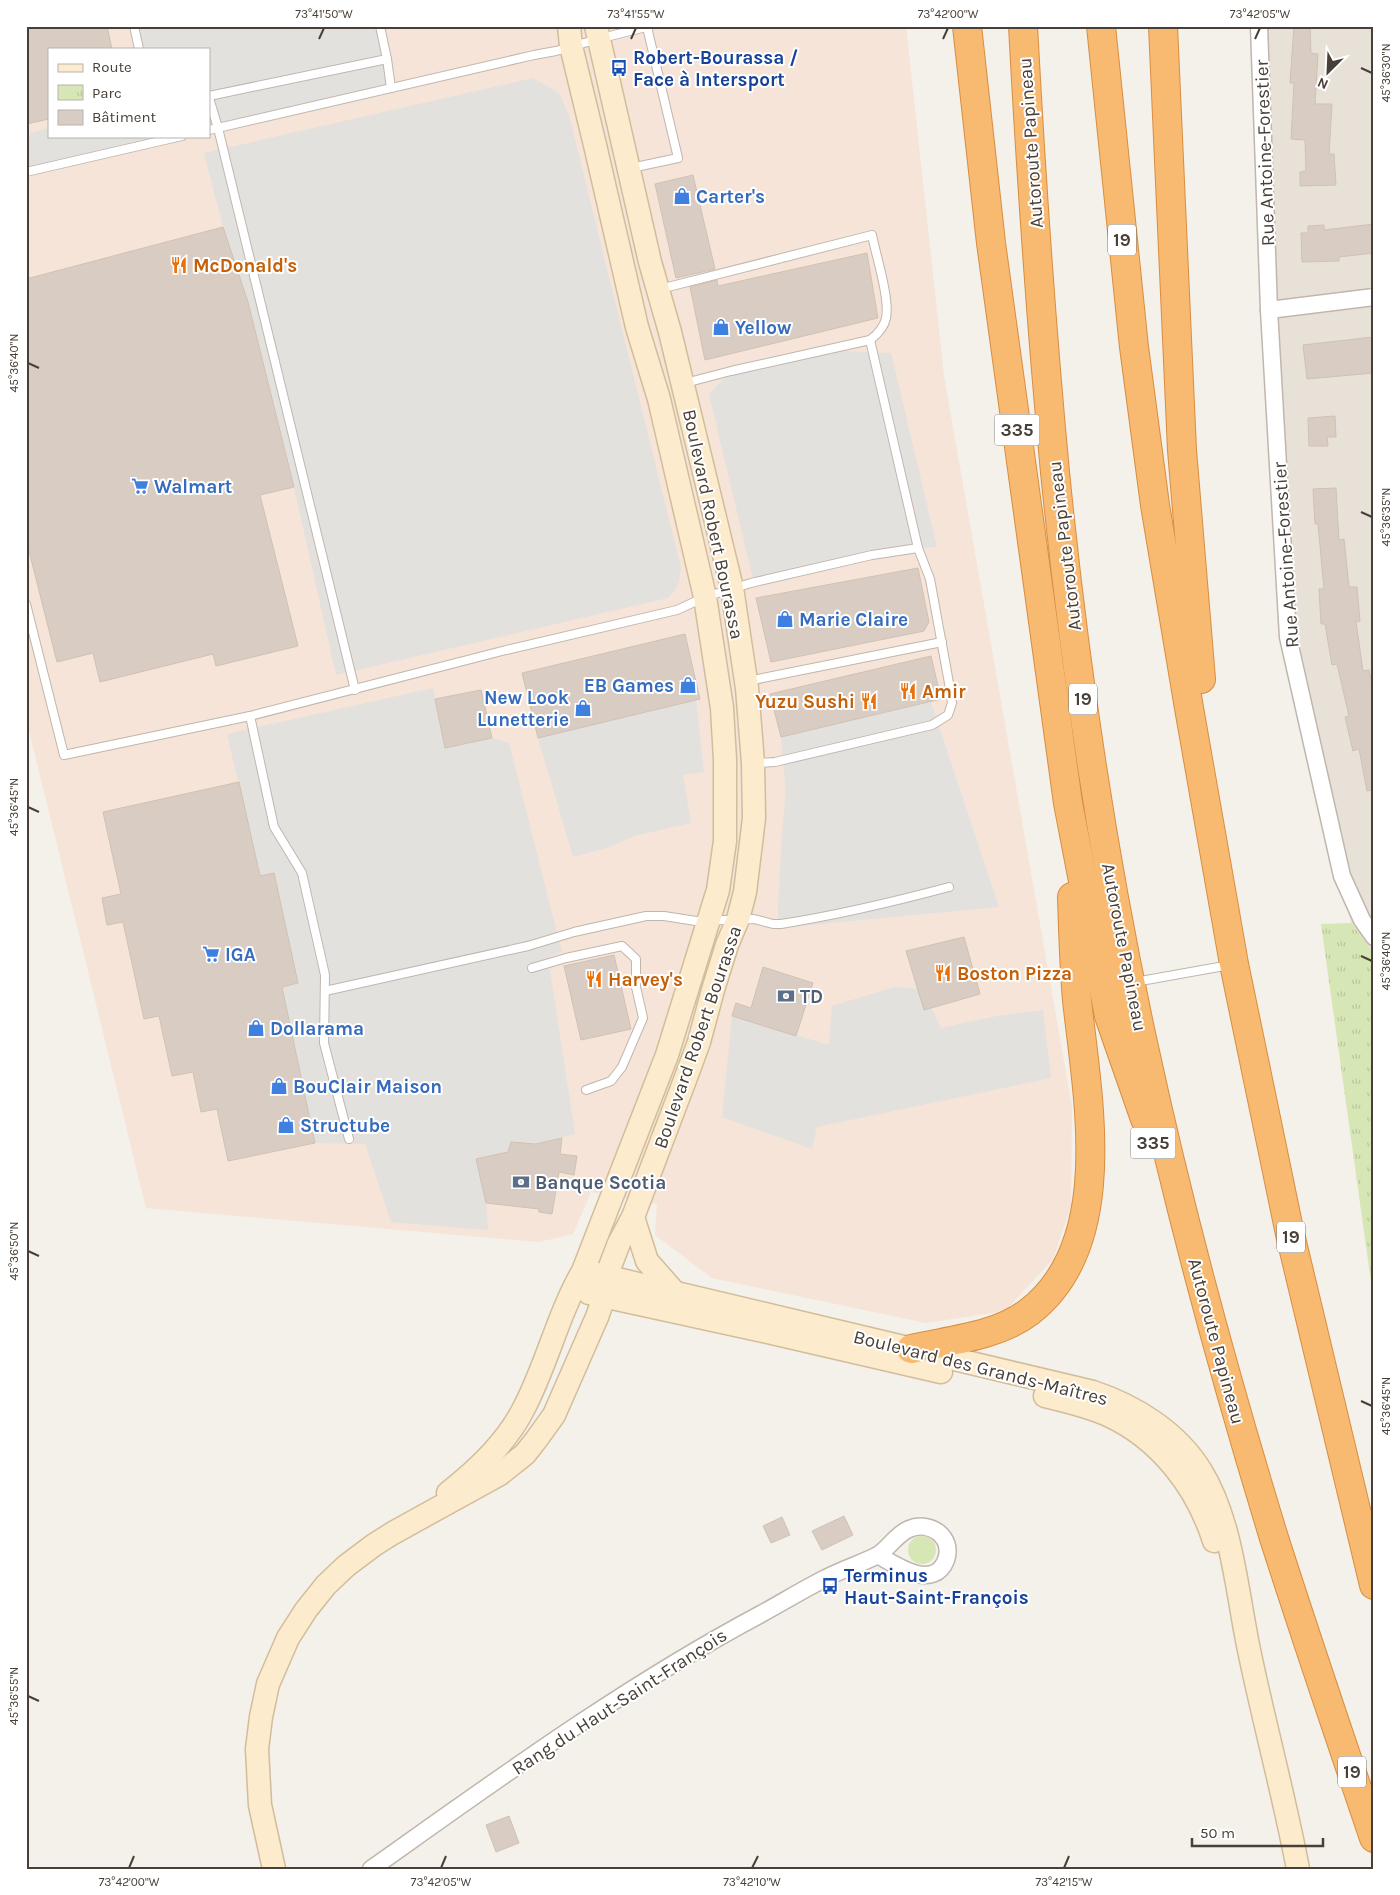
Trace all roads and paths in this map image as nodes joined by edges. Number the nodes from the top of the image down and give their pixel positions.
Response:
1 (134, 26) edge
2 (380, 26) edge
3 (965, 26) edge
4 (1023, 26) edge
5 (1102, 26) edge
6 (1162, 26) edge
7 (1259, 26) edge
8 (649, 27) edge
9 (597, 32) edge
10 (570, 36) edge
11 (139, 48) edge
12 (387, 58) junction
13 (391, 88) junction
14 (210, 97) edge
15 (210, 100) edge
16 (218, 128) junction
17 (210, 130) edge
18 (173, 138) edge
19 (628, 169) junction
20 (26, 172) edge
21 (658, 289) junction
22 (1374, 297) edge
23 (1269, 310) junction
24 (870, 340) junction
25 (683, 383) junction
26 (918, 548) junction
27 (732, 588) junction
28 (705, 597) junction
29 (26, 604) edge
30 (942, 642) junction
31 (746, 681) junction
32 (354, 690) junction
33 (250, 716) junction
34 (753, 763) junction
35 (1068, 803) junction
36 (949, 887) dead end
37 (1221, 887) junction
38 (738, 919) junction
39 (708, 920) junction
40 (1374, 937) edge
41 (1234, 964) junction
42 (532, 968) dead end
43 (1131, 983) junction
44 (325, 991) junction
45 (586, 1090) dead end
46 (349, 1139) dead end
47 (633, 1217) junction
48 (1197, 1269) junction
49 (578, 1280) junction
50 (605, 1287) junction
51 (676, 1294) junction
52 (911, 1349) junction
53 (415, 1521) junction
54 (878, 1555) dead end
55 (1374, 1585) edge
56 (1249, 1652) junction
57 (1374, 1838) edge
58 (274, 1869) edge
59 (371, 1869) edge
60 (1298, 1869) edge

1 - 11 lane
2 - 12 lane
3 - 35 highway, 335
4 - 43 highway, Autoroute Papineau / 19
5 - 37 highway, 19
6 - 37 highway
7 - 23 street, Rue Antoine-Forestier
8 - 9 lane
8 - 19 lane
9 - 10 lane
9 - 19 street, Boulevard Robert Bourassa
10 - 13 lane
10 - 28 street, Boulevard Robert Bourassa
12 - 13 lane
12 - 14 lane
13 - 16 lane
15 - 16 lane
16 - 17 lane
16 - 32 lane
18 - 20 lane
19 - 21 street, Boulevard Robert Bourassa
21 - 24 lane
21 - 25 street, Boulevard Robert Bourassa
22 - 23 street
23 - 40 street, Rue Antoine-Forestier
24 - 25 lane
24 - 26 lane
25 - 27 street, Boulevard Robert Bourassa
26 - 27 lane
26 - 30 lane
27 - 28 lane
27 - 31 street, Boulevard Robert Bourassa
28 - 32 lane
28 - 39 street, Boulevard Robert Bourassa
29 - 33 lane
30 - 31 lane
30 - 34 lane
31 - 34 street, Boulevard Robert Bourassa
32 - 33 lane
33 - 44 lane
34 - 38 street, Boulevard Robert Bourassa
35 - 48 highway, 335
35 - 52 highway
36 - 38 lane
37 - 41 highway, 19
38 - 39 lane
38 - 47 street, Boulevard Robert Bourassa
39 - 44 lane
39 - 49 street, Boulevard Robert Bourassa
41 - 43 lane
41 - 55 highway, 19
42 - 45 lane
43 - 48 highway, Autoroute Papineau / 19
44 - 46 lane
47 - 50 street, Boulevard Robert Bourassa
47 - 51 street
48 - 57 highway, Autoroute Papineau / 19
49 - 50 street, Boulevard des Grands-Maîtres
49 - 53 street, Boulevard Robert Bourassa
50 - 51 street, Boulevard des Grands-Maîtres
50 - 53 street, Boulevard Robert Bourassa
50 - 56 street, Boulevard des Grands-Maîtres
51 - 52 street, Boulevard des Grands-Maîtres
52 - 56 street, Boulevard des Grands-Maîtres
53 - 58 street
54 - 59 street, Rang du Haut-Saint-François
56 - 60 street, Boulevard des Grands-Maîtres

